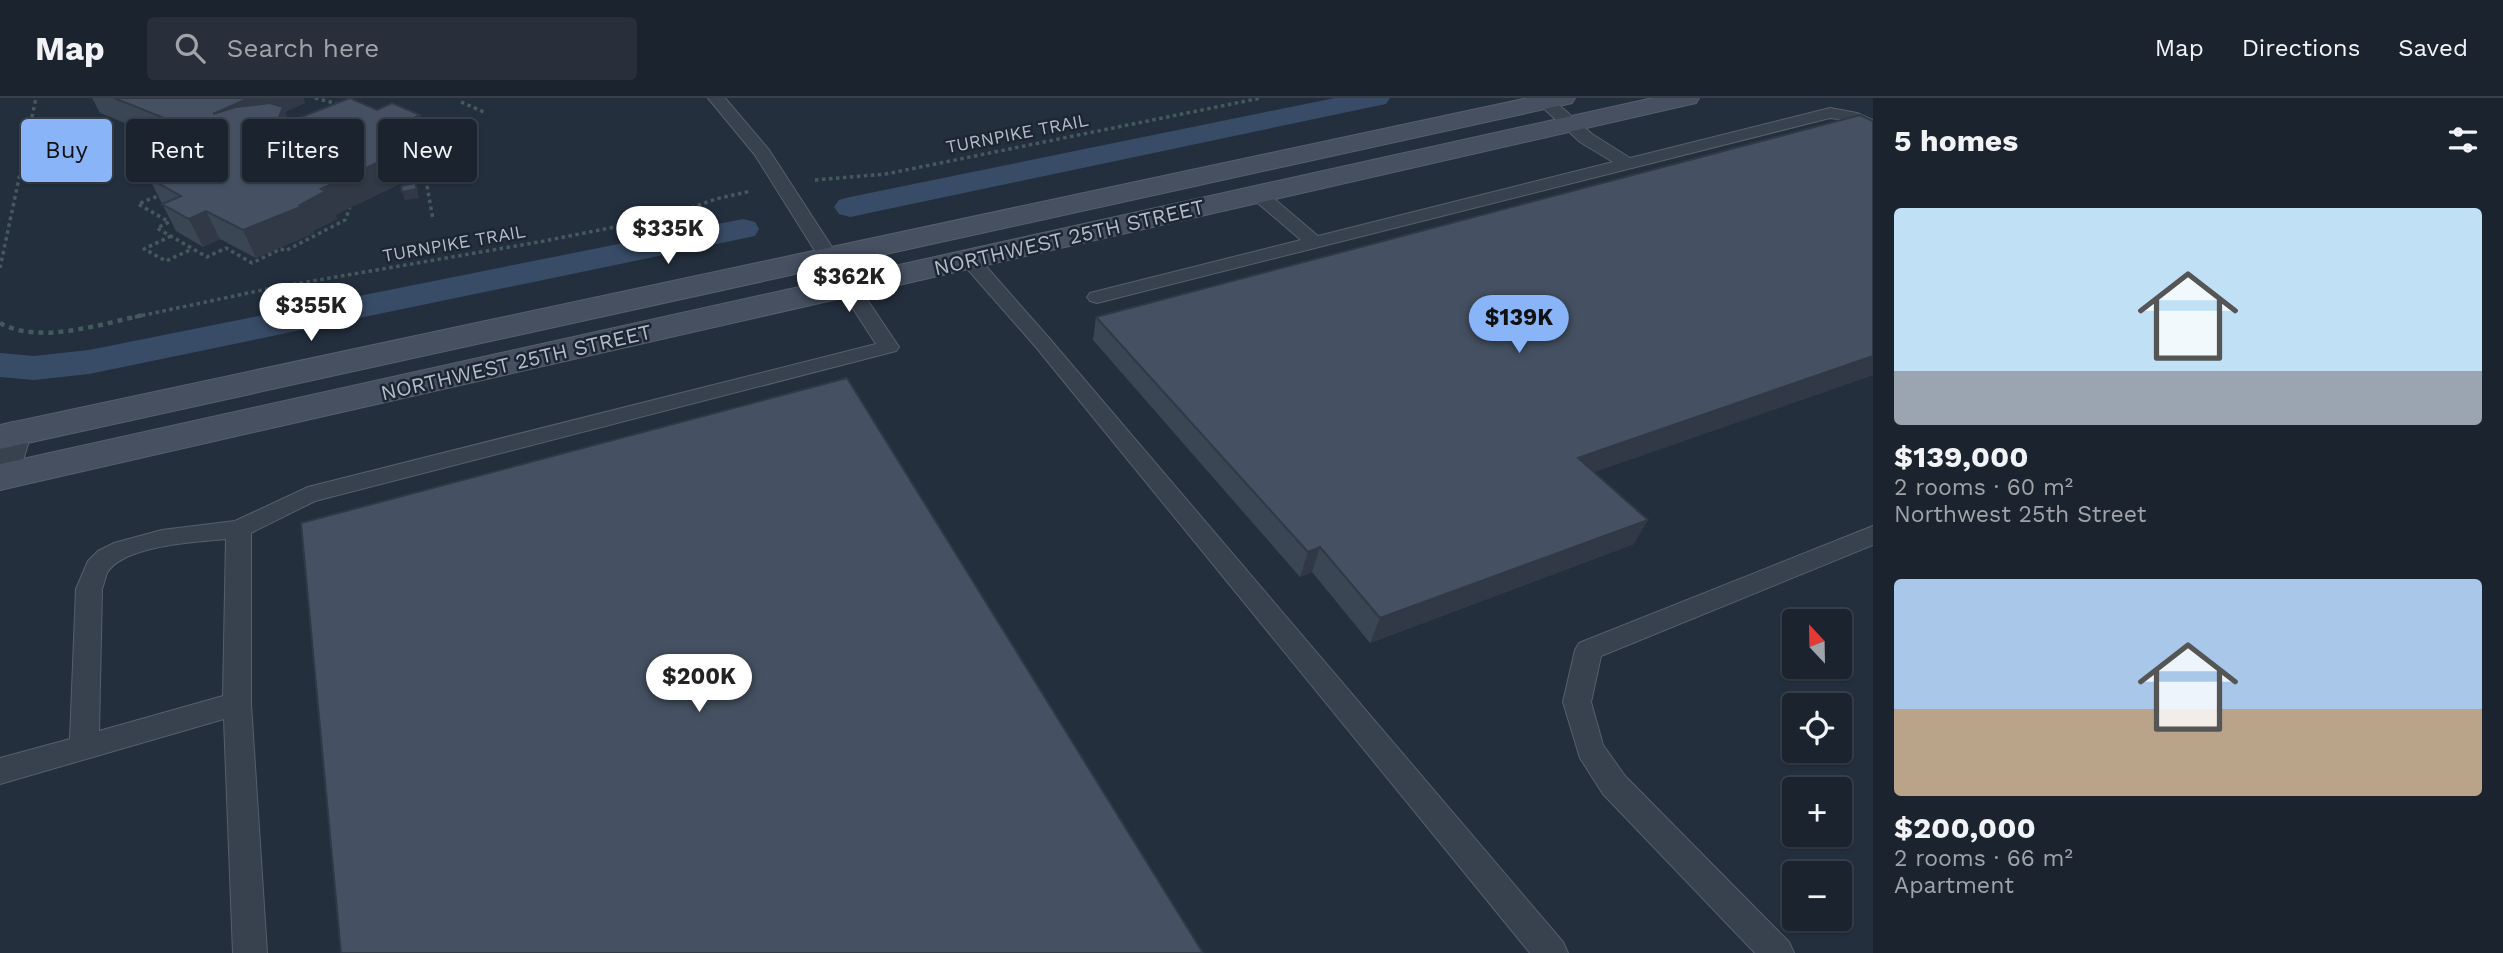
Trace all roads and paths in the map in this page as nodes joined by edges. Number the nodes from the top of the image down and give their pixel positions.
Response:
1 (36, 98) edge
2 (315, 98) edge
3 (716, 98) edge
4 (1261, 98) edge
5 (1687, 98) edge
6 (461, 102) dead end
7 (344, 106) edge
8 (1560, 108) edge
9 (486, 113) dead end
10 (1873, 126) edge
11 (1627, 164) junction
12 (165, 177) joint
13 (819, 179) dead end
14 (426, 182) edge
15 (170, 191) edge
16 (746, 192) dead end
17 (1259, 195) junction
18 (349, 208) edge
19 (433, 220) dead end
20 (171, 236) junction
21 (1314, 242) junction
22 (193, 249) junction
23 (829, 258) junction
24 (970, 260) junction
25 (0, 268) edge
26 (849, 287) junction
27 (1097, 297) dead end
28 (0, 323) edge
29 (6, 435) edge
30 (0, 477) edge
31 (239, 529) junction
32 (1873, 535) edge
33 (237, 704) junction
34 (84, 747) junction
35 (0, 771) edge
36 (250, 953) edge
37 (1551, 953) edge
38 (1777, 953) edge

1 - 25 path
2 - 7 path
3 - 23 lane
4 - 13 path, TURNPIKE TRAIL
5 - 8 main road, NORTHWEST 25TH STREET
6 - 9 path
8 - 11 lane
8 - 17 main road, NORTHWEST 25TH STREET
8 - 23 main road, NORTHWEST 25TH STREET
10 - 11 lane
11 - 21 lane
12 - 12 path
14 - 19 path
15 - 20 path
16 - 28 path, TURNPIKE TRAIL
17 - 21 lane
17 - 24 main road, NORTHWEST 25TH STREET
18 - 22 path
20 - 22 path
20 - 22 path
21 - 27 lane
23 - 26 main road
23 - 29 main road, NORTHWEST 25TH STREET
24 - 26 main road, NORTHWEST 25TH STREET
24 - 37 lane
26 - 30 main road, NORTHWEST 25TH STREET
26 - 31 lane
29 - 30 street
31 - 33 lane
31 - 34 lane
32 - 38 lane
33 - 34 lane
33 - 36 lane
34 - 35 lane

